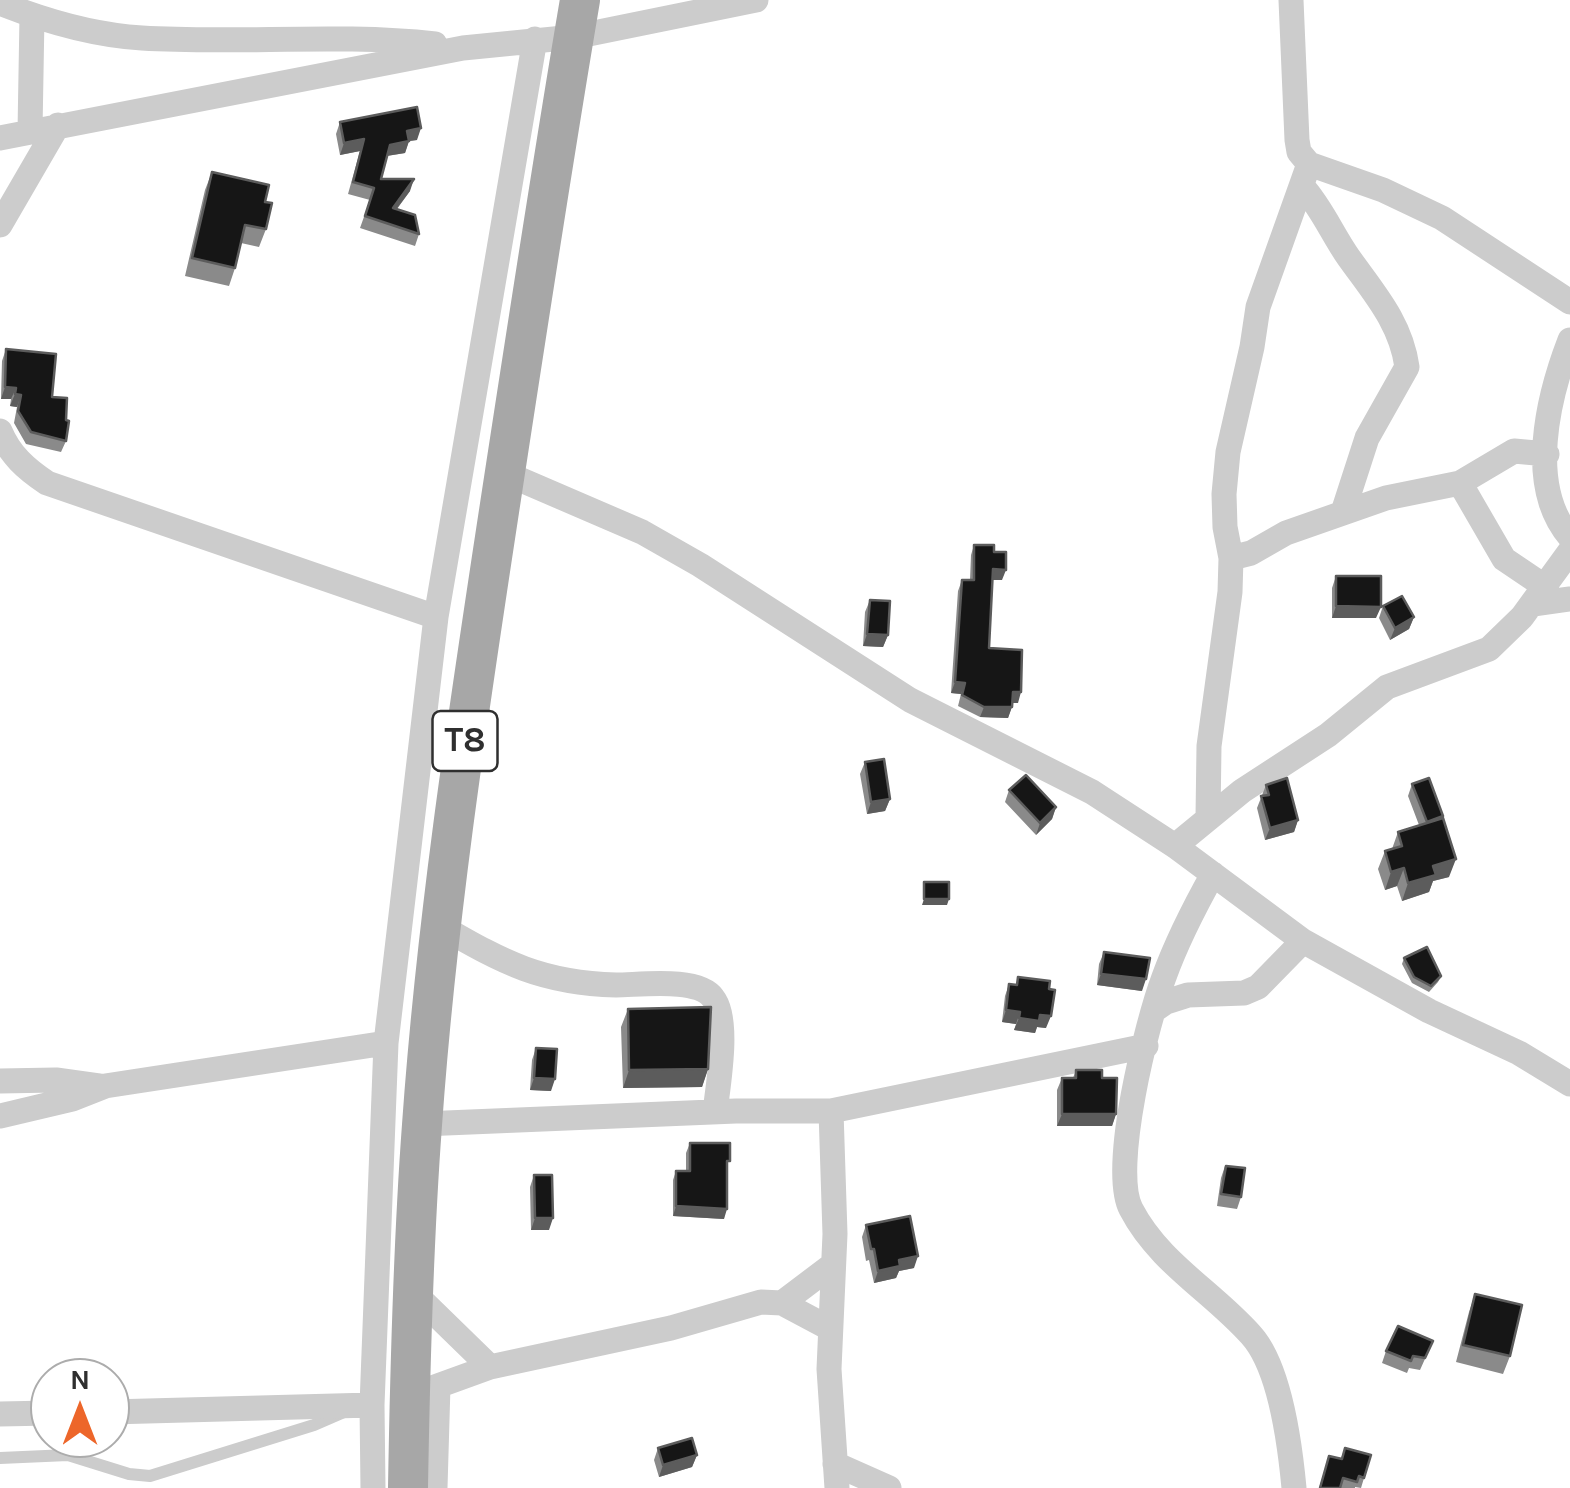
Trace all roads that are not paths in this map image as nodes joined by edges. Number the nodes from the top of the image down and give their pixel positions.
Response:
1 (756, 0) edge
2 (1291, 0) edge
3 (732, 2) edge
4 (20, 8) edge
5 (563, 26) edge
6 (462, 48) junction
7 (58, 126) junction
8 (30, 131) junction
9 (0, 138) edge
10 (1305, 175) junction
11 (0, 225) edge
12 (1570, 302) edge
13 (1570, 340) edge
14 (0, 431) edge
15 (1547, 454) junction
16 (505, 473) junction
17 (1460, 483) junction
18 (1343, 512) junction
19 (1570, 537) edge
20 (1570, 550) edge
21 (1231, 558) junction
22 (1539, 595) junction
23 (1570, 599) edge
24 (436, 617) junction
25 (1208, 817) junction
26 (1174, 846) junction
27 (1213, 874) junction
28 (442, 927) junction
29 (1304, 942) junction
30 (1153, 1010) junction
31 (386, 1043) junction
32 (1146, 1046) junction
33 (0, 1081) edge
34 (1570, 1084) edge
35 (105, 1086) junction
36 (716, 1112) junction
37 (831, 1112) junction
38 (0, 1116) edge
39 (422, 1124) junction
40 (832, 1266) junction
41 (412, 1291) junction
42 (782, 1303) junction
43 (829, 1328) junction
44 (490, 1367) junction
45 (395, 1398) junction
46 (130, 1411) edge
47 (0, 1414) edge
48 (30, 1414) edge
49 (0, 1458) edge
50 (836, 1476) edge
51 (373, 1488) edge
52 (408, 1488) edge
53 (435, 1488) edge
54 (889, 1488) edge
55 (1294, 1488) edge

1 - 3 street
2 - 10 street
3 - 5 street
4 - 6 street
4 - 8 street
5 - 6 street
5 - 16 main road, T8
5 - 24 street
6 - 7 street
7 - 8 street
7 - 11 street
8 - 9 street
10 - 12 street
10 - 18 street
10 - 21 street
13 - 15 street
14 - 24 street
15 - 17 street
15 - 19 street
16 - 26 street
16 - 28 main road, T8
17 - 18 street
17 - 22 street
18 - 21 street
20 - 22 street
21 - 25 street
22 - 23 street
22 - 25 street
24 - 31 street
25 - 26 street
26 - 27 street
27 - 29 street
27 - 30 street
28 - 36 street
28 - 39 main road, T8
29 - 30 street
29 - 34 street
30 - 32 street
31 - 35 street
31 - 45 street
32 - 37 street
32 - 55 street
33 - 35 street
35 - 38 street
36 - 37 street
36 - 39 street
37 - 40 street
39 - 41 main road, T8
40 - 42 street
40 - 43 street
41 - 44 street
41 - 45 main road, T8
42 - 43 street
42 - 44 street
43 - 50 street
44 - 45 street
45 - 46 street
45 - 49 lane
45 - 51 street
45 - 52 main road, T8
45 - 53 street
47 - 48 street
50 - 54 street

